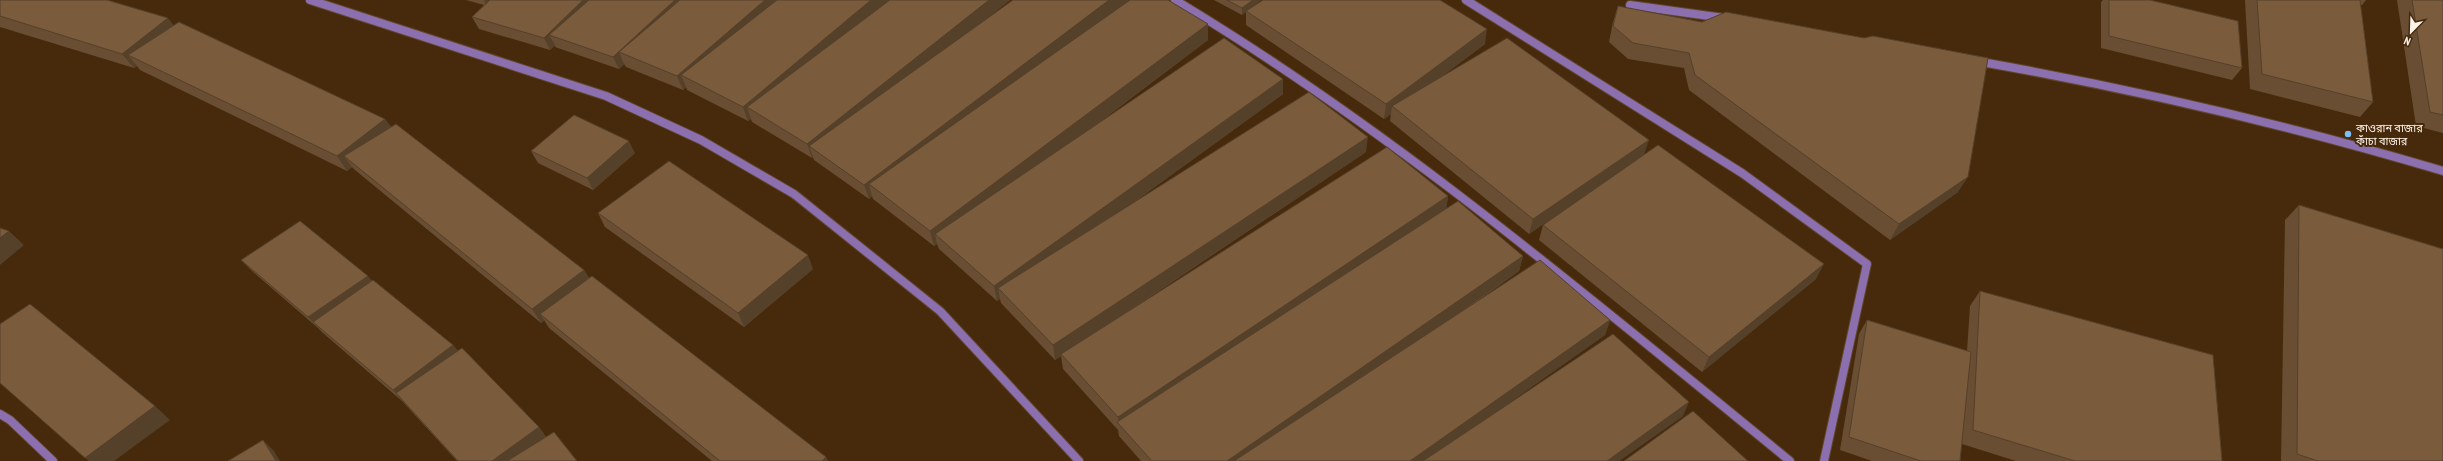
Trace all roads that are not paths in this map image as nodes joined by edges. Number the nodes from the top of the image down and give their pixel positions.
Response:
1 (310, 0) edge
2 (1175, 0) edge
3 (1466, 0) edge
4 (1630, 5) dead end
5 (1730, 19) edge
6 (1966, 59) edge
7 (2443, 170) edge
8 (0, 414) edge
9 (53, 461) edge
10 (1079, 461) edge
11 (1790, 461) edge
12 (1824, 461) edge

1 - 10 lane
2 - 11 lane
3 - 12 lane
4 - 5 lane
6 - 7 lane
8 - 9 lane

